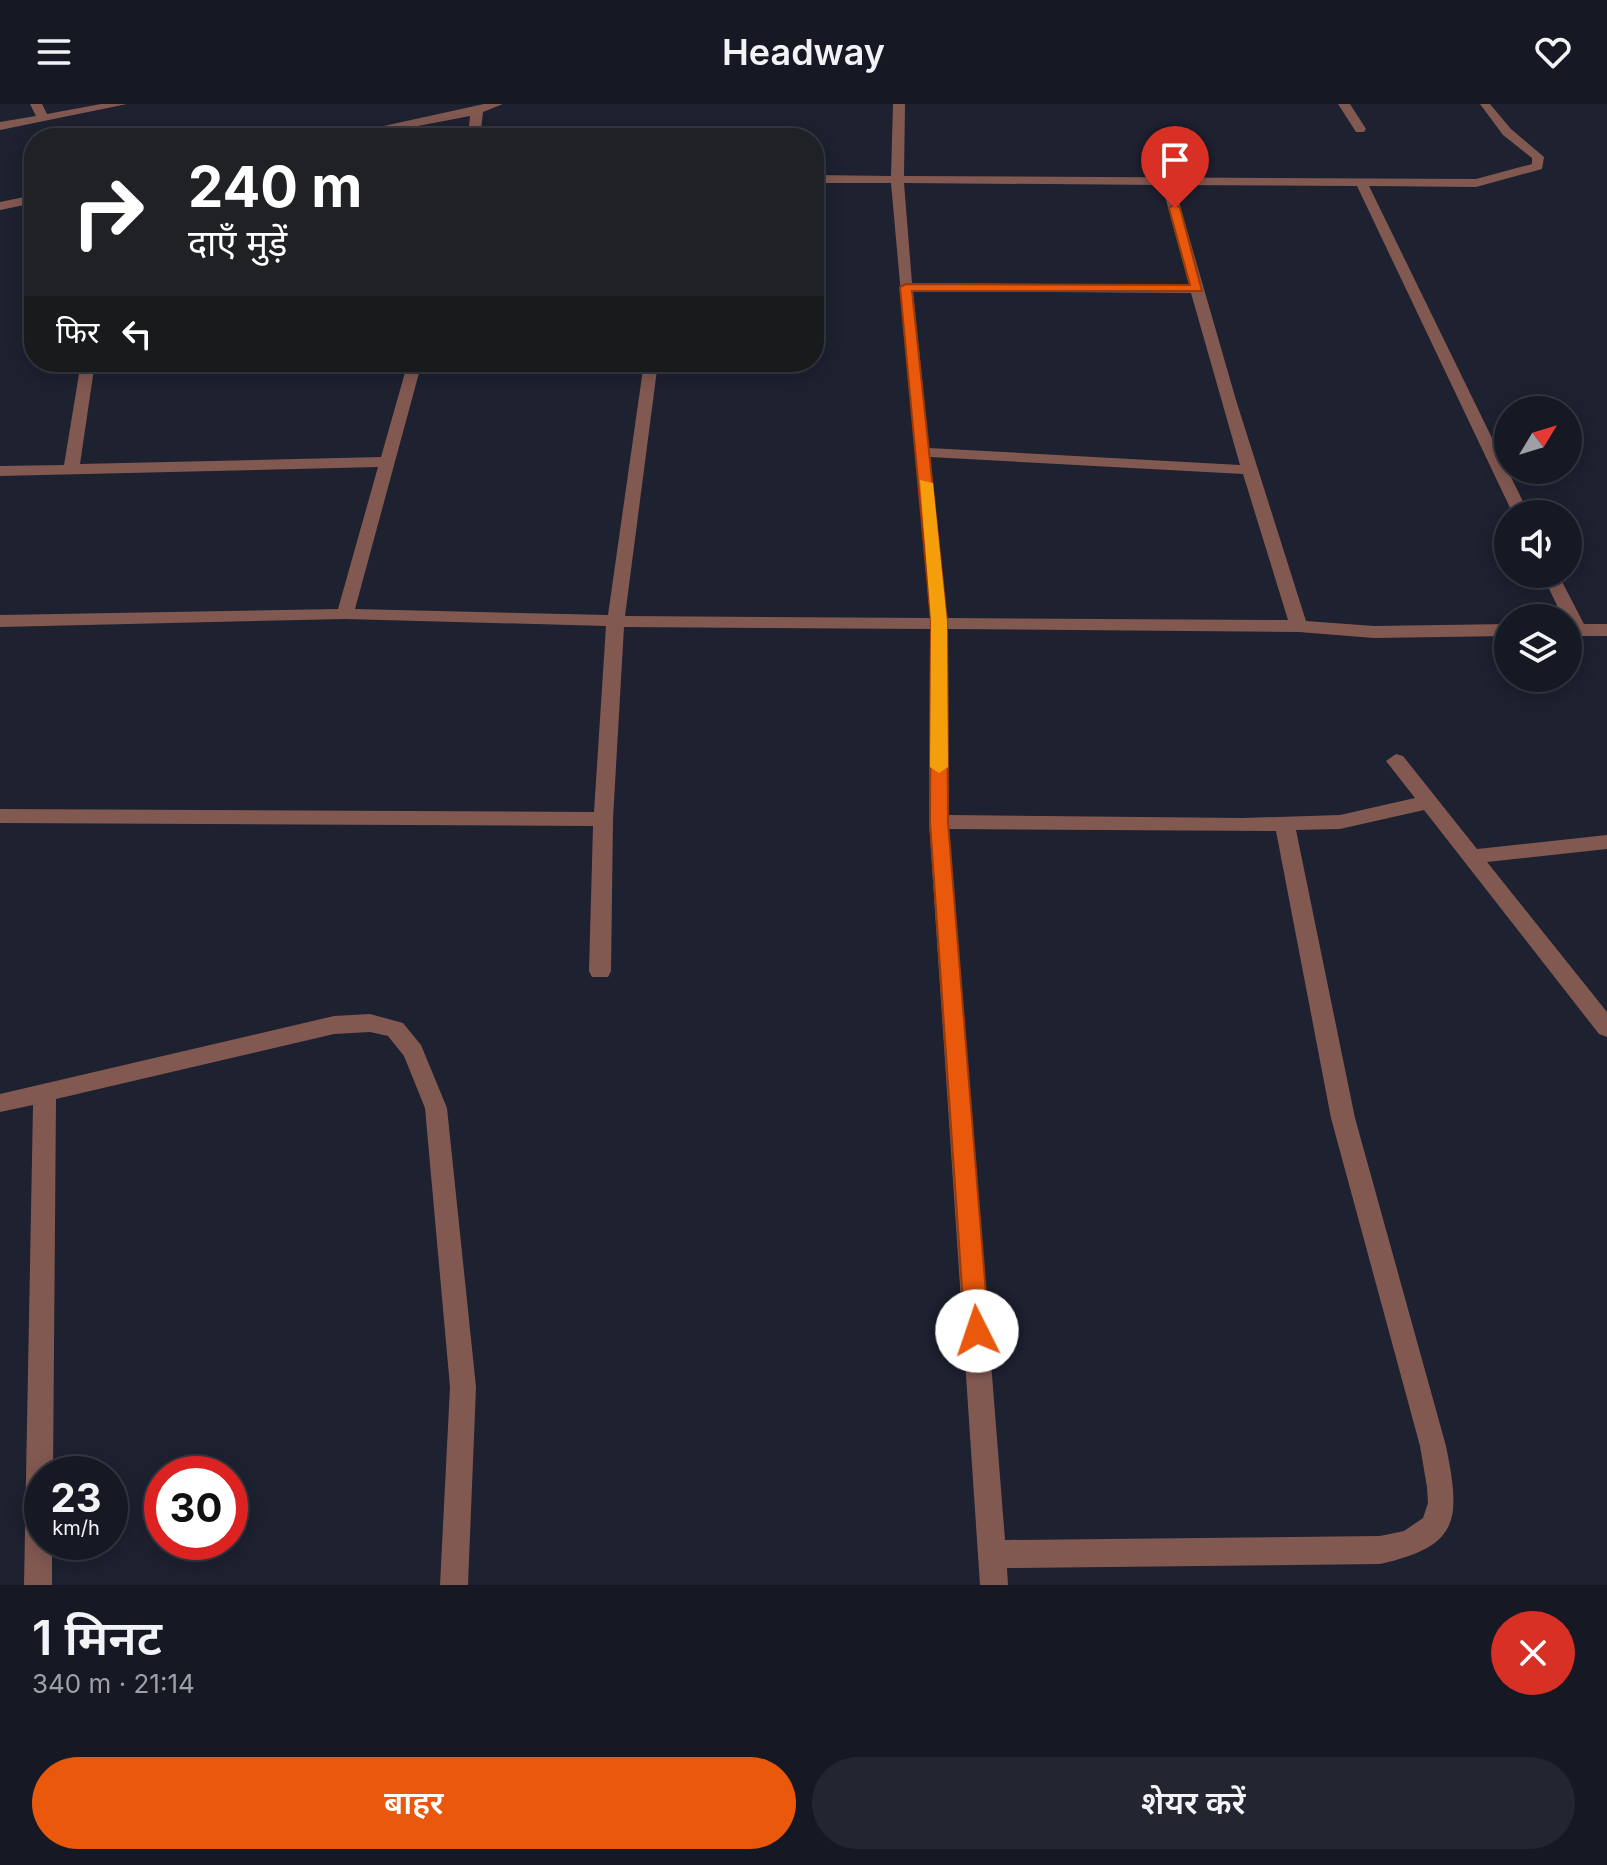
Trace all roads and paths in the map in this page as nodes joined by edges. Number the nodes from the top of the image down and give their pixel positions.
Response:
1 (36, 104) edge
2 (121, 104) edge
3 (497, 104) edge
4 (899, 104) edge
5 (1344, 104) edge
6 (1485, 106) dead end
7 (477, 110) junction
8 (43, 118) junction
9 (0, 126) edge
10 (386, 128) edge
11 (475, 128) edge
12 (1360, 129) dead end
13 (824, 179) edge
14 (898, 180) junction
15 (1167, 181) junction
16 (1361, 182) junction
17 (24, 201) edge
18 (0, 206) edge
19 (906, 287) junction
20 (1197, 289) junction
21 (86, 372) edge
22 (412, 372) edge
23 (650, 372) edge
24 (922, 452) junction
25 (387, 462) junction
26 (71, 470) junction
27 (1251, 470) junction
28 (0, 471) edge
29 (1514, 500) edge
30 (345, 614) junction
31 (0, 621) edge
32 (615, 621) junction
33 (939, 621) junction
34 (1299, 626) junction
35 (1494, 630) edge
36 (1582, 630) edge
37 (1607, 630) edge
38 (1396, 761) dead end
39 (1427, 802) junction
40 (0, 816) edge
41 (603, 819) junction
42 (939, 822) junction
43 (1285, 824) junction
44 (1607, 842) edge
45 (1470, 857) junction
46 (600, 971) dead end
47 (1607, 1028) edge
48 (45, 1091) junction
49 (0, 1103) edge
50 (994, 1554) junction
51 (38, 1585) edge
52 (454, 1585) edge
53 (994, 1585) edge

1 - 8 street
2 - 8 street
3 - 7 street
4 - 14 street
5 - 12 street
6 - 16 street
7 - 10 street
7 - 11 street
8 - 9 street
13 - 14 street
14 - 15 street
14 - 19 street
15 - 16 street
15 - 20 street
16 - 29 street
17 - 18 street
19 - 20 street
19 - 24 street
20 - 27 street
21 - 26 street
22 - 25 street
23 - 32 street
24 - 27 street
24 - 33 street
25 - 26 street
25 - 30 street
26 - 28 street
27 - 34 street
30 - 31 street
30 - 32 street
32 - 33 street
32 - 41 street
33 - 34 street
33 - 42 street
34 - 35 street
36 - 37 street
38 - 39 street
39 - 43 street
39 - 45 street
40 - 41 street
41 - 46 street
42 - 43 street
42 - 50 street
43 - 50 street
44 - 45 street
45 - 47 street
48 - 49 street
48 - 51 street
48 - 52 street
50 - 53 street

